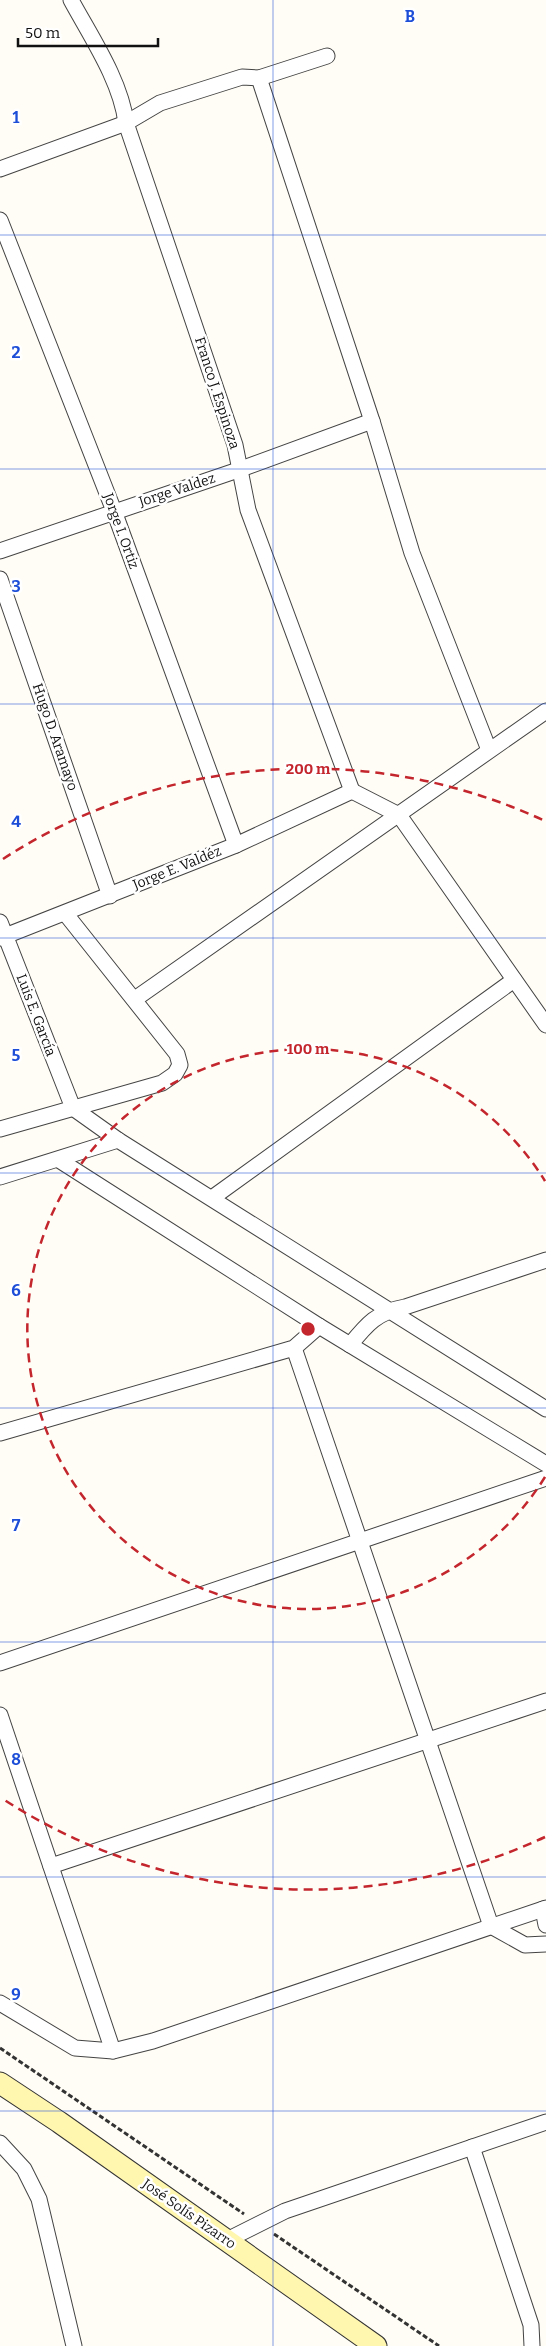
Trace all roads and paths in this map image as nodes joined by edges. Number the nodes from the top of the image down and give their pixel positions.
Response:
1 (71, 0) edge
2 (327, 56) dead end
3 (259, 78) junction
4 (126, 123) junction
5 (0, 169) edge
6 (0, 220) edge
7 (372, 420) junction
8 (240, 469) junction
9 (114, 511) junction
10 (0, 551) edge
11 (0, 579) edge
12 (546, 711) edge
13 (489, 750) junction
14 (352, 792) junction
15 (399, 815) junction
16 (236, 845) junction
17 (110, 896) junction
18 (65, 913) junction
19 (0, 922) edge
20 (3, 937) edge
21 (514, 980) junction
22 (135, 999) junction
23 (546, 1025) edge
24 (73, 1108) junction
25 (0, 1129) edge
26 (118, 1140) junction
27 (59, 1160) junction
28 (0, 1177) edge
29 (212, 1198) junction
30 (546, 1260) edge
31 (388, 1310) junction
32 (319, 1326) junction
33 (350, 1345) junction
34 (294, 1348) junction
35 (546, 1409) edge
36 (0, 1433) edge
37 (546, 1464) edge
38 (546, 1478) edge
39 (359, 1540) junction
40 (0, 1663) edge
41 (546, 1701) edge
42 (0, 1715) edge
43 (428, 1740) junction
44 (51, 1866) junction
45 (545, 1909) edge
46 (546, 1925) edge
47 (491, 1926) junction
48 (546, 1944) edge
49 (0, 2003) edge
50 (0, 2048) edge
51 (113, 2051) junction
52 (0, 2083) edge
53 (546, 2122) edge
54 (0, 2143) edge
55 (472, 2147) junction
56 (259, 2224) junction
57 (227, 2240) junction
58 (74, 2346) edge
59 (376, 2346) edge
60 (438, 2346) edge
61 (532, 2346) edge

1 - 4 street, Franco J. Espinoza
2 - 3 street
3 - 4 street
3 - 7 street
4 - 5 street
4 - 8 street, Franco J. Espinoza
6 - 9 street, Jorge I. Ortiz
7 - 8 street, Jorge Valdez
7 - 13 street
8 - 9 street, Jorge Valdez
8 - 14 street, Franco J. Espinoza
9 - 10 street, Jorge Valdez
9 - 16 street, Jorge I. Ortiz
11 - 17 street, Hugo D. Aramayo
12 - 13 street
13 - 15 street
14 - 15 street
14 - 16 street, Jorge E. Valdéz
15 - 21 street
15 - 22 street
16 - 17 street, Jorge E. Valdéz
17 - 18 street, Jorge E. Valdéz
18 - 20 street, Jorge E. Valdéz
18 - 22 street
19 - 20 street, Luis E. García
20 - 24 street, Luis E. García
21 - 23 street
21 - 29 street
22 - 24 street
24 - 25 street
24 - 26 street
26 - 27 street
26 - 29 street
27 - 28 street
27 - 32 street
29 - 31 street
30 - 31 street
31 - 33 street
31 - 35 street
32 - 33 street
32 - 34 street
33 - 37 street
34 - 36 street
34 - 39 street
38 - 39 street
39 - 40 street
39 - 43 street
41 - 43 street
42 - 44 street
43 - 44 street
43 - 47 street
44 - 51 street
45 - 46 street
45 - 47 street
47 - 48 street
47 - 51 street
49 - 51 street
50 - 56 path
52 - 57 main road, José Solís Pizarro
53 - 55 street
54 - 58 street
55 - 56 street
55 - 61 street
56 - 57 street
56 - 60 path
57 - 59 main road, José Solís Pizarro

